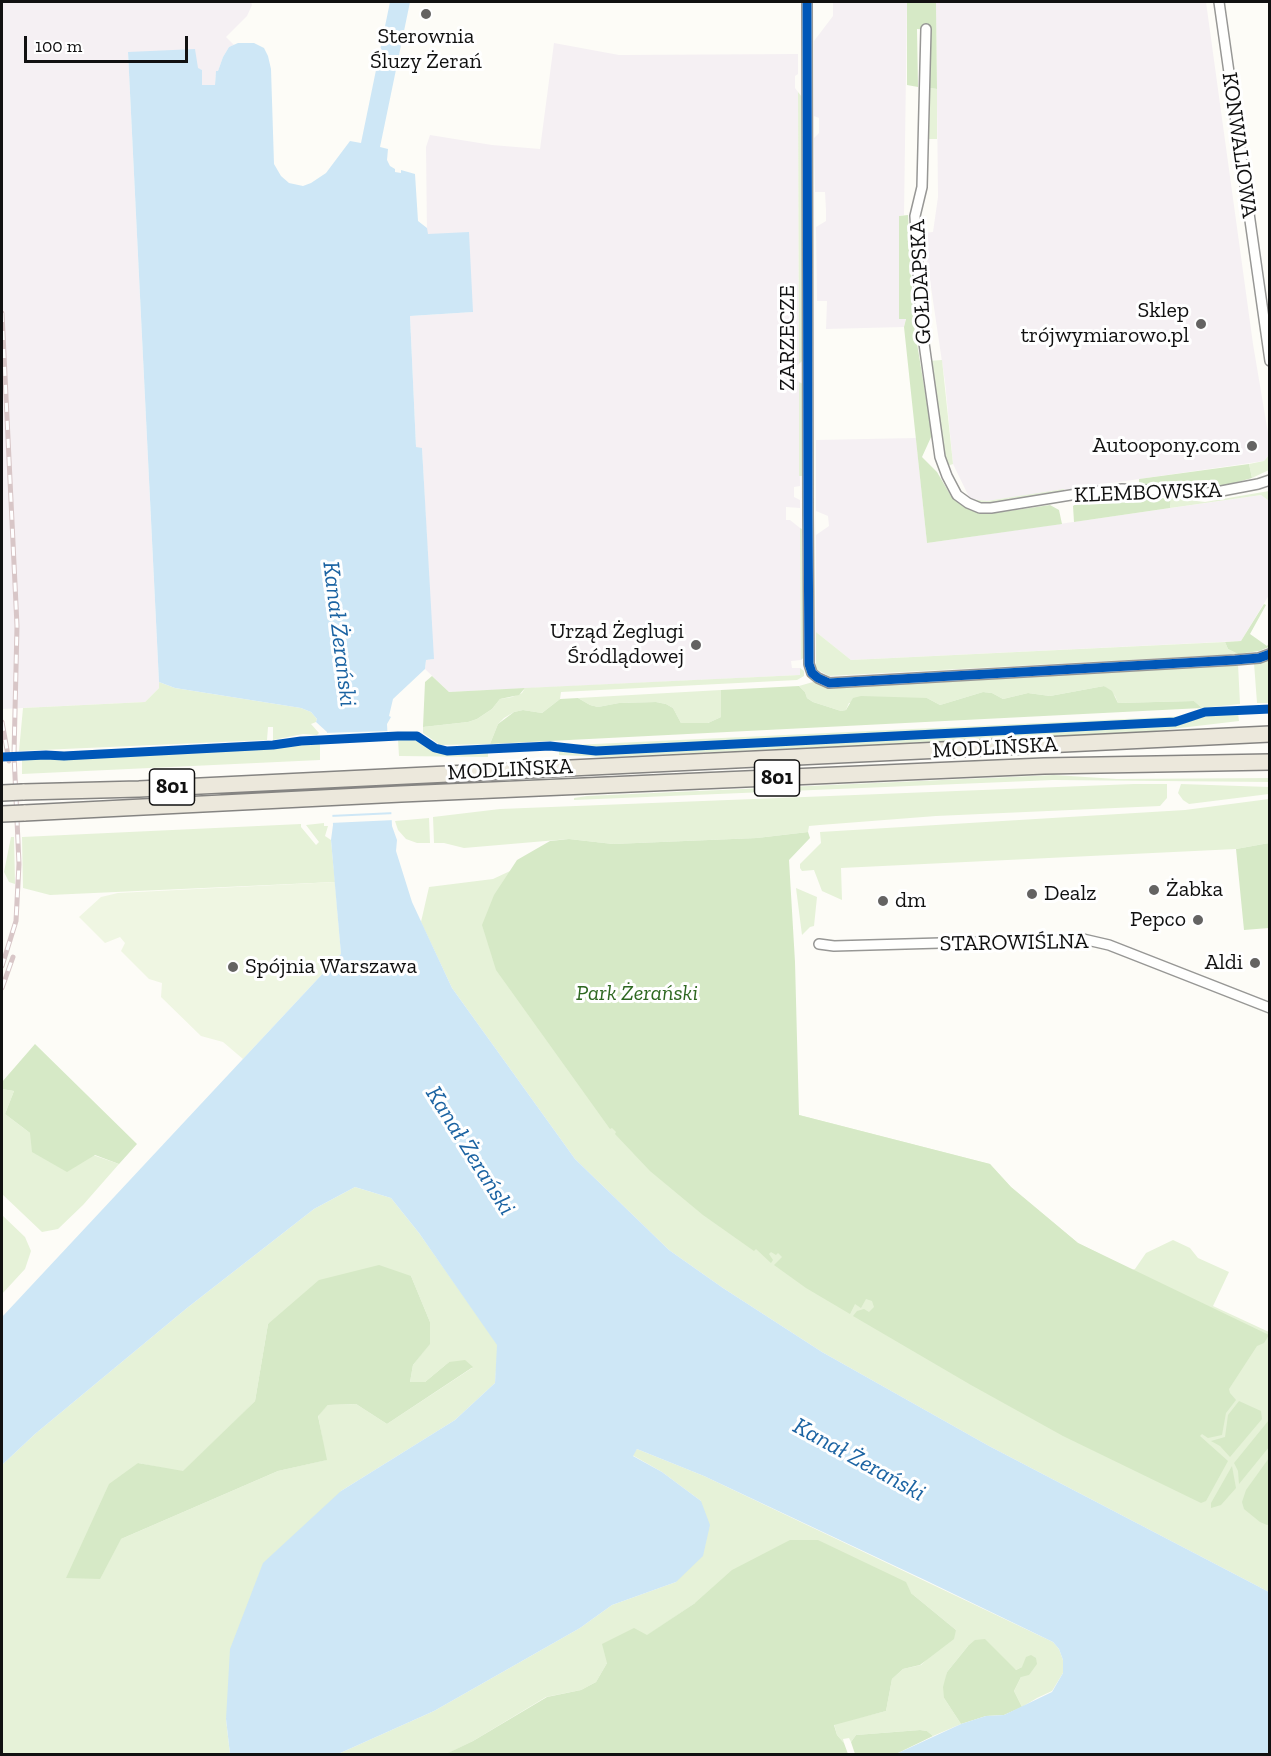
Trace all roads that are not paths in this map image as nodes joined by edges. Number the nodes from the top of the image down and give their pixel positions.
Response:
1 (807, 2) edge
2 (1219, 2) edge
3 (926, 29) dead end
4 (1269, 360) edge
5 (1269, 480) edge
6 (957, 495) joint
7 (1269, 654) edge
8 (1269, 734) edge
9 (1269, 762) edge
10 (2, 793) edge
11 (2, 814) edge
12 (819, 944) dead end
13 (1269, 1008) edge

1 - 7 street, ZARZECZE
2 - 4 street, KONWALIOWA
3 - 6 street, GOŁDAPSKA
5 - 6 street, KLEMBOWSKA
8 - 10 main road, MODLIŃSKA / 801, bridge
9 - 11 main road, MODLIŃSKA / 801, bridge
12 - 13 street, STAROWIŚLNA

